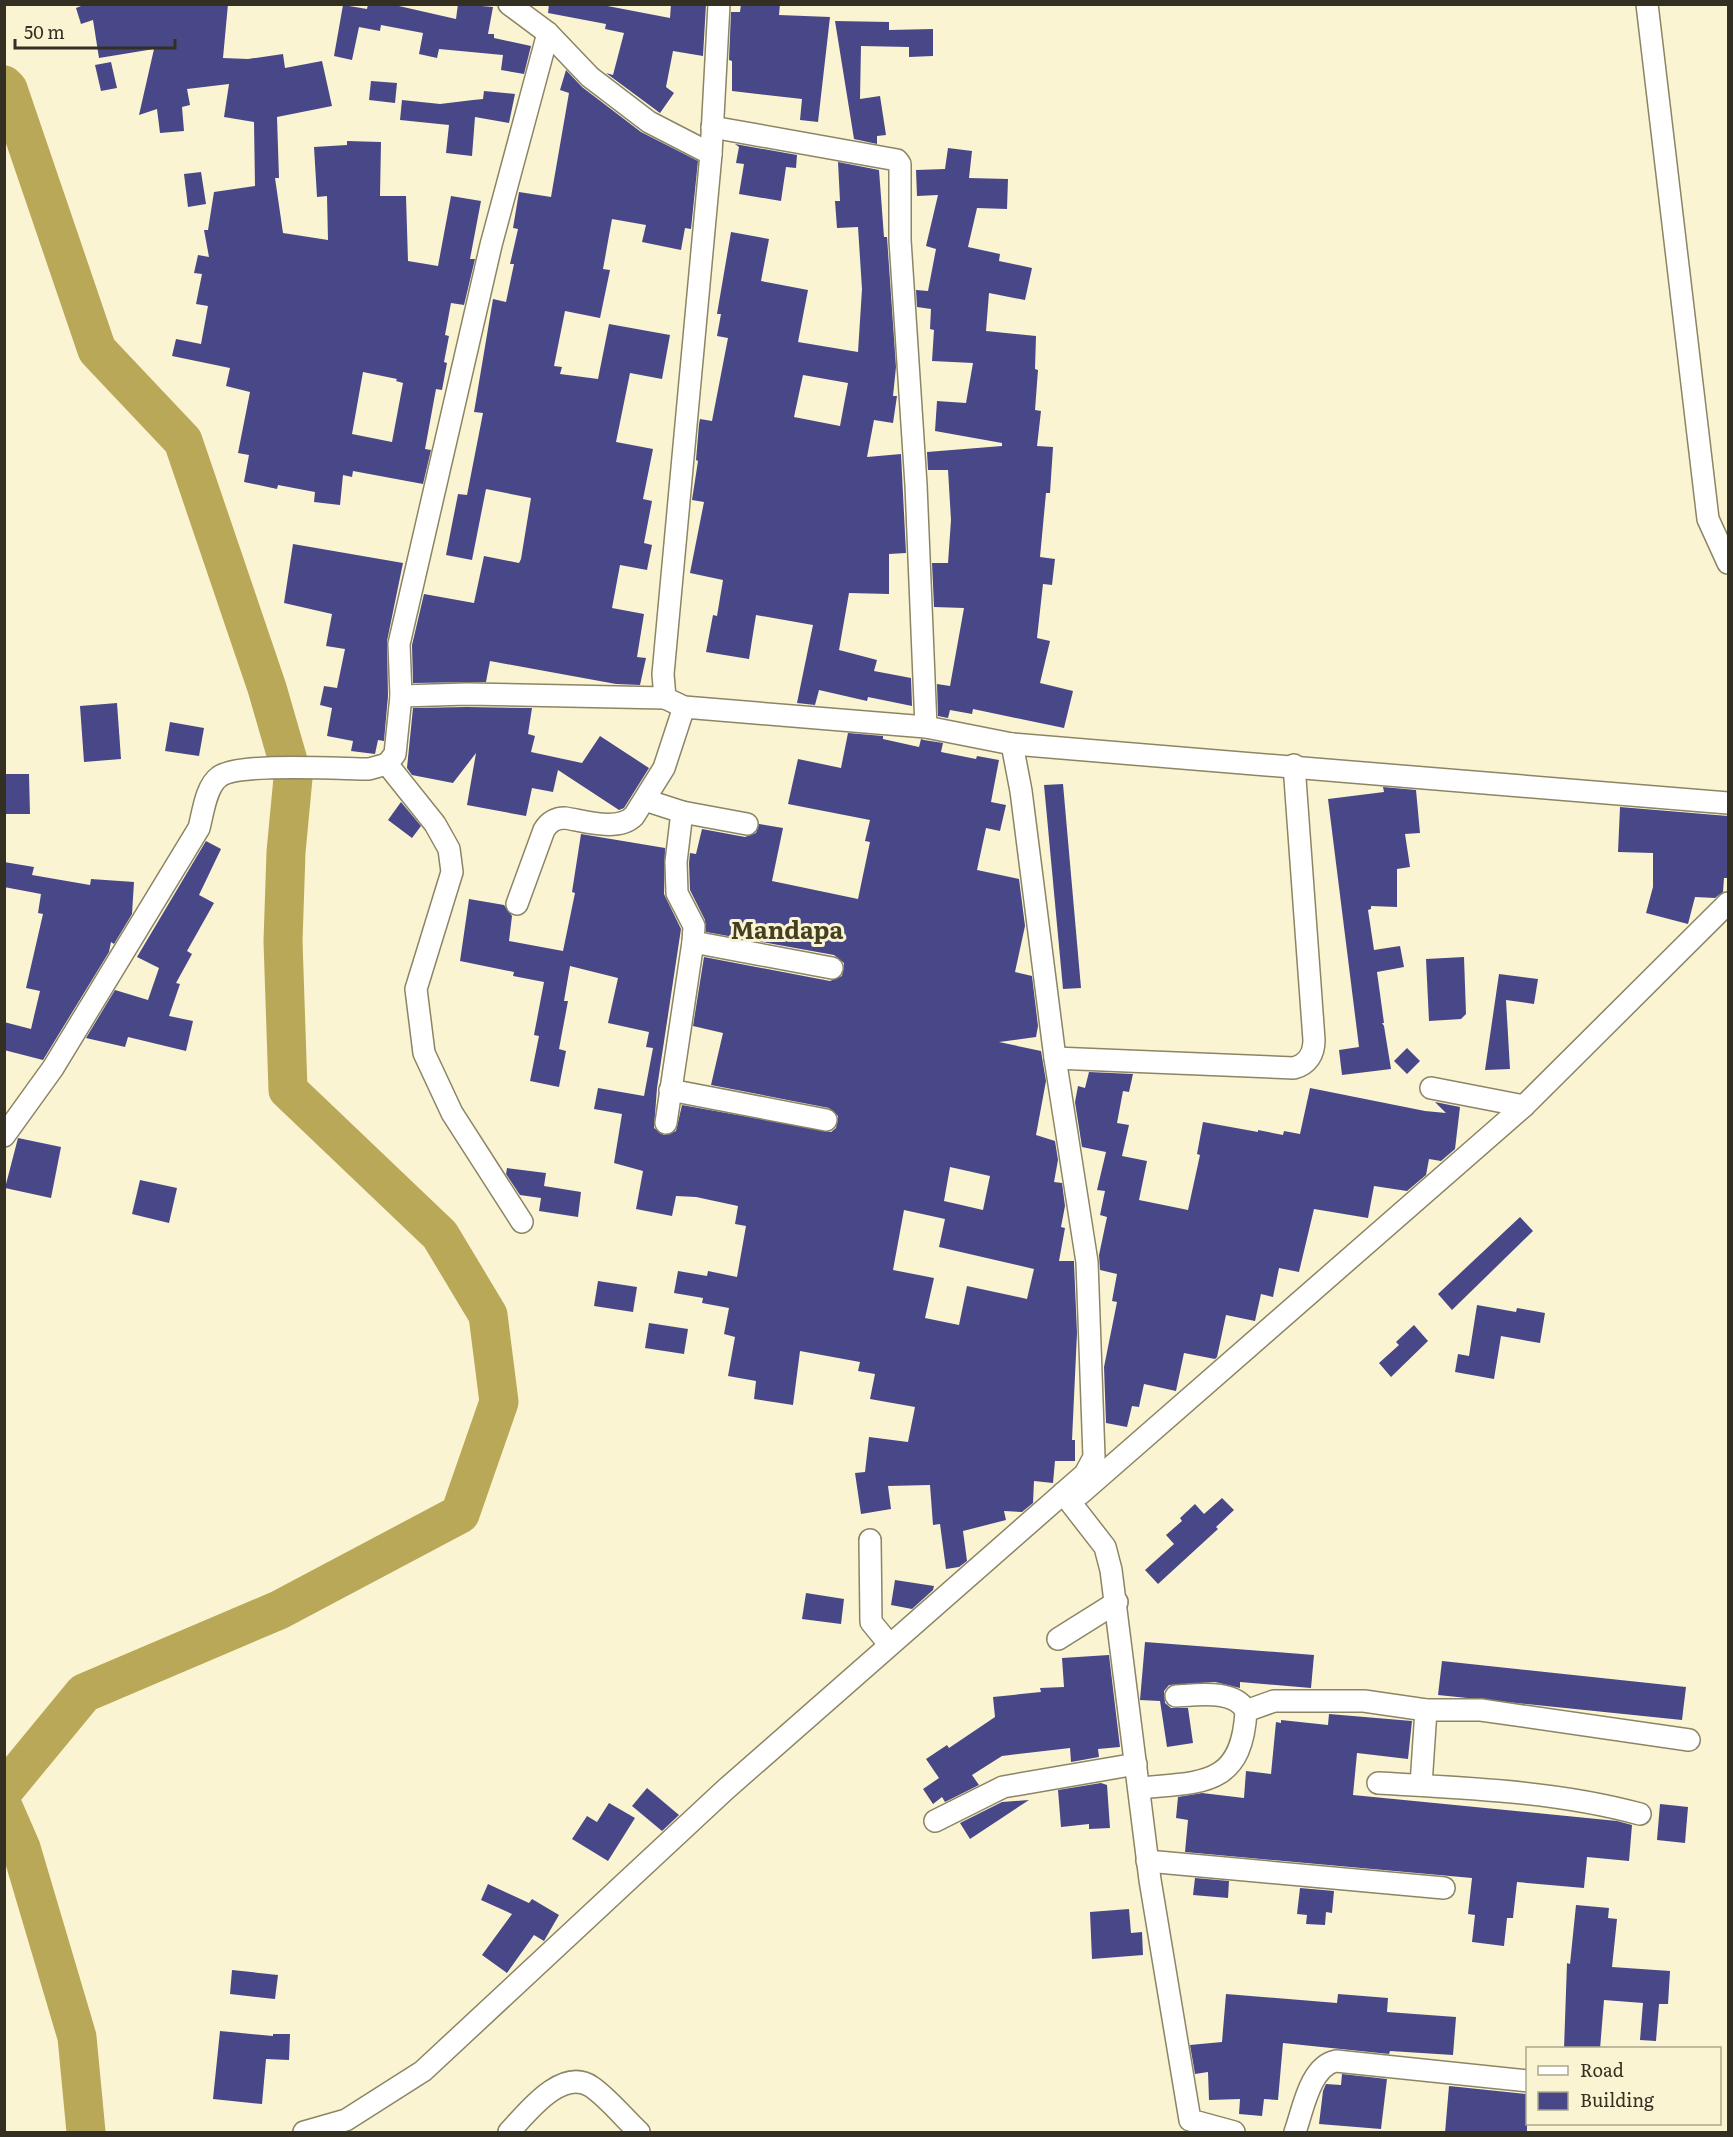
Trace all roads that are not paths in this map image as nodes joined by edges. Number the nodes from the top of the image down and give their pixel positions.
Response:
1 (509, 4) edge
2 (719, 4) edge
3 (1647, 4) edge
4 (548, 33) junction
5 (712, 127) junction
6 (711, 154) junction
7 (1728, 563) edge
8 (401, 696) junction
9 (675, 703) junction
10 (926, 727) junction
11 (1012, 744) junction
12 (387, 764) junction
13 (1294, 765) junction
14 (645, 800) junction
15 (1728, 803) edge
16 (682, 812) junction
17 (747, 824) dead end
18 (1728, 903) edge
19 (517, 904) dead end
20 (693, 942) junction
21 (832, 968) dead end
22 (1055, 1058) junction
23 (1431, 1088) dead end
24 (670, 1090) junction
25 (1524, 1106) junction
26 (826, 1120) dead end
27 (666, 1123) dead end
28 (4, 1136) edge
29 (522, 1222) dead end
30 (1070, 1501) junction
31 (870, 1540) dead end
32 (1117, 1602) junction
33 (1058, 1639) dead end
34 (889, 1644) junction
35 (1176, 1696) dead end
36 (1426, 1710) junction
37 (1246, 1711) junction
38 (1689, 1740) dead end
39 (1136, 1764) junction
40 (1378, 1783) dead end
41 (1421, 1785) junction
42 (1139, 1788) junction
43 (1640, 1814) dead end
44 (935, 1821) dead end
45 (1148, 1861) junction
46 (1444, 1888) dead end
47 (1526, 2081) edge
48 (1190, 2126) edge
49 (304, 2133) edge
50 (509, 2133) edge
51 (639, 2133) edge
52 (1234, 2133) edge
53 (1295, 2133) edge

1 - 4 street
2 - 5 street
3 - 7 street
4 - 6 street
4 - 8 street
5 - 6 street
5 - 10 street
6 - 9 street
8 - 9 street
8 - 12 street
9 - 10 street
9 - 14 street
10 - 11 street
11 - 13 street
11 - 22 street
12 - 28 street
12 - 29 street
13 - 15 street
13 - 22 street
14 - 16 street
14 - 19 street
16 - 17 street
16 - 20 street
18 - 25 street
20 - 21 street
20 - 24 street
22 - 30 street
23 - 25 street
24 - 26 street
24 - 27 street
25 - 30 street
30 - 32 street
30 - 34 street
31 - 34 street
32 - 33 street
32 - 39 street
34 - 49 street
35 - 37 street
36 - 37 street
36 - 38 street
36 - 41 street
37 - 42 street
39 - 42 street
39 - 44 street
40 - 41 street
41 - 43 street
42 - 45 street
45 - 46 street
45 - 48 street
47 - 53 street
48 - 52 street
50 - 51 street

